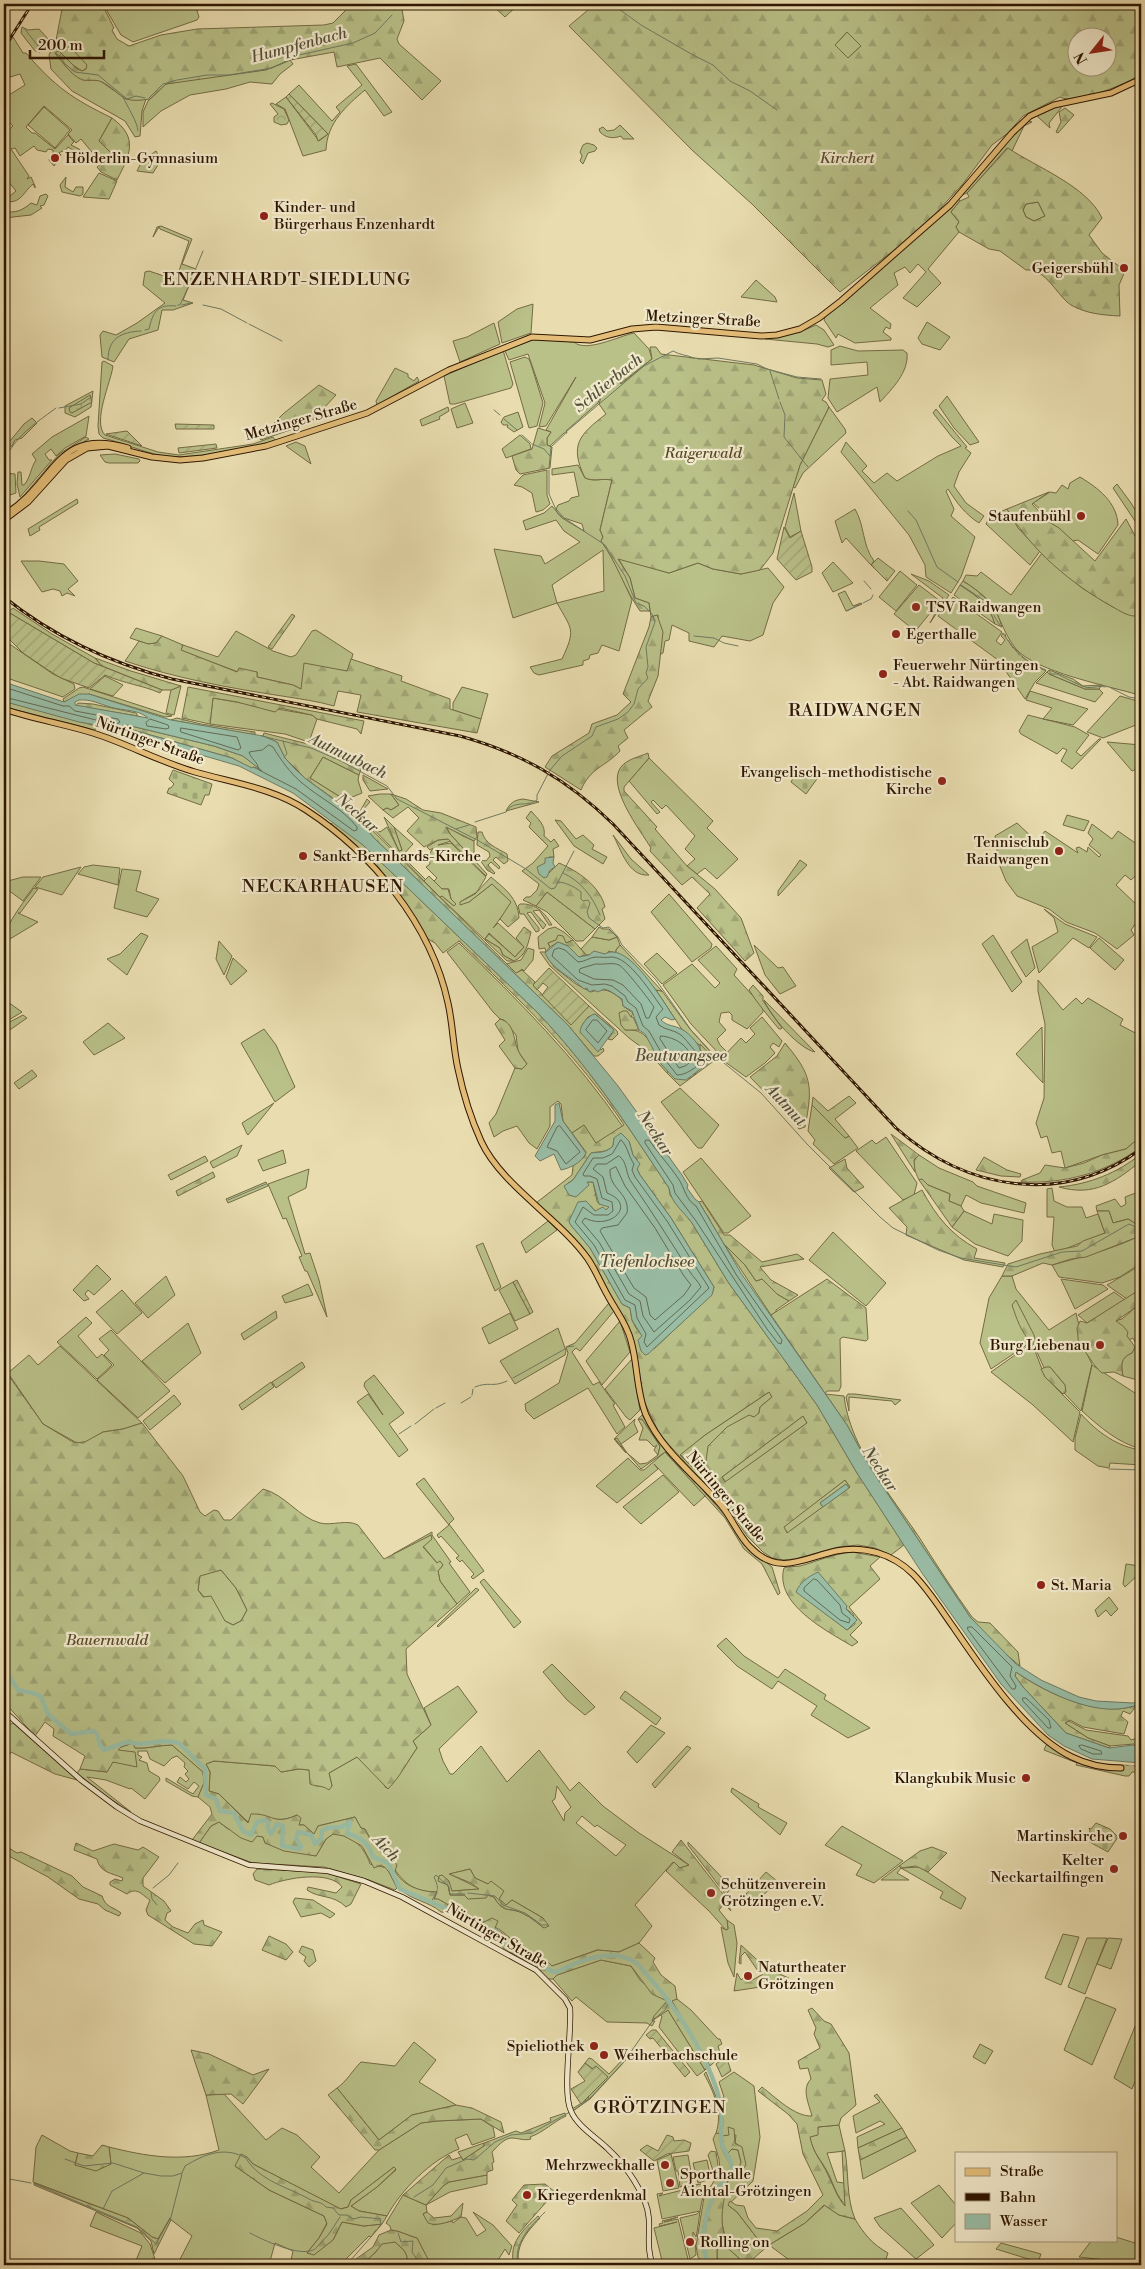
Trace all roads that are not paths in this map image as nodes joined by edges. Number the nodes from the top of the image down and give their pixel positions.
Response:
1 (1141, 79) edge
2 (167, 459) junction
3 (4, 516) edge
4 (4, 520) edge
5 (4, 709) edge
6 (4, 1711) edge
7 (1121, 1768) tunnel mouth
8 (653, 2265) edge

1 - 2 main road, Metzinger Straße
2 - 3 main road, Metzinger Straße
2 - 4 main road, Metzinger Straße
5 - 7 main road, Nürtinger Straße
6 - 8 main road, Nürtinger Straße

